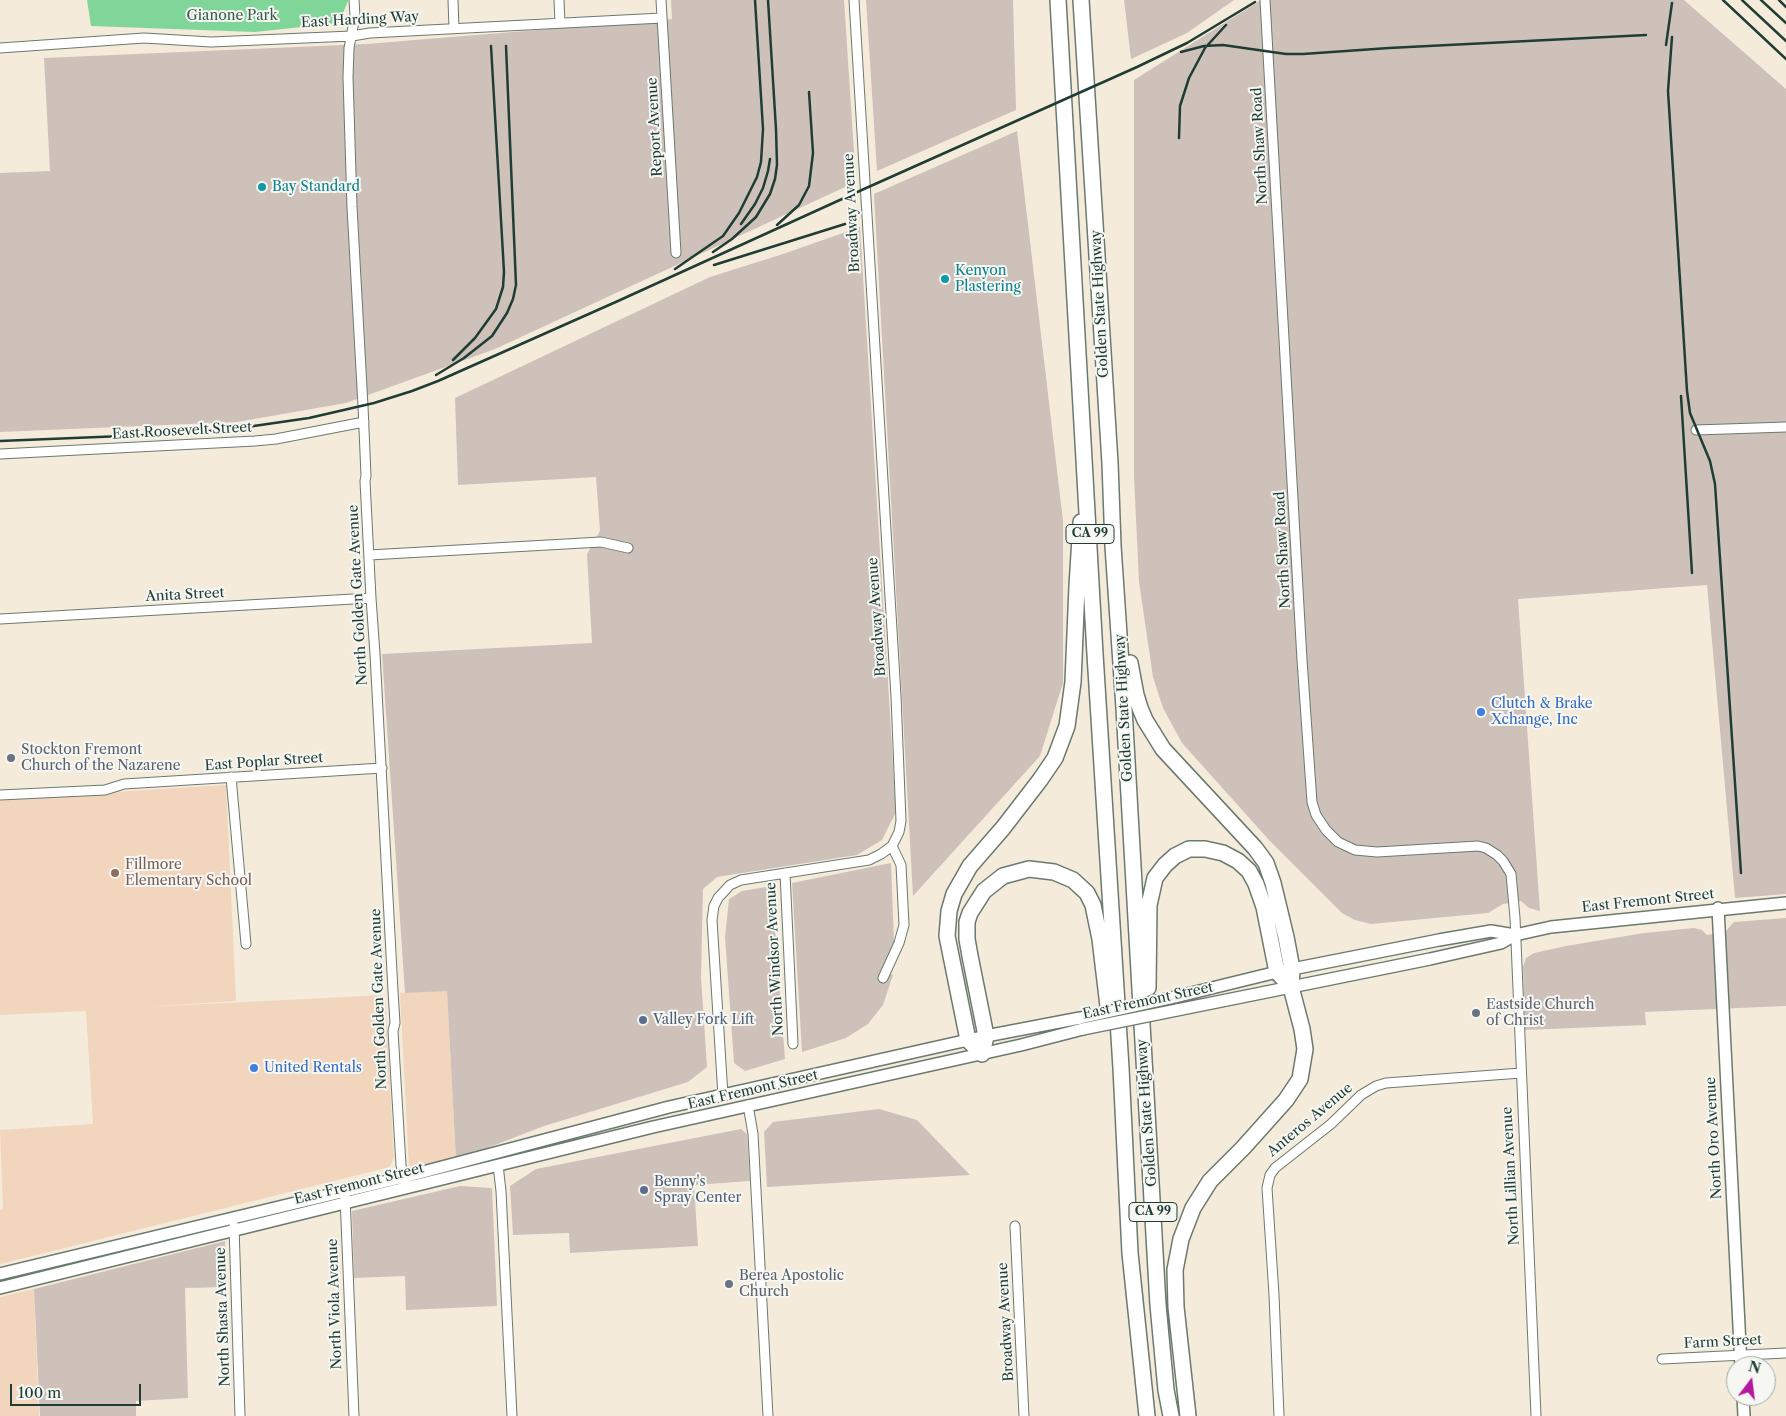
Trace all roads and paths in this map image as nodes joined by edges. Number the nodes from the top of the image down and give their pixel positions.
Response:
1 (354, 0) edge
2 (453, 0) edge
3 (559, 0) edge
4 (661, 0) edge
5 (854, 0) edge
6 (1058, 0) edge
7 (1081, 0) edge
8 (1265, 0) edge
9 (662, 18) junction
10 (560, 23) junction
11 (454, 28) junction
12 (352, 36) junction
13 (0, 48) edge
14 (676, 253) dead end
15 (364, 422) junction
16 (1786, 427) edge
17 (1696, 430) dead end
18 (0, 454) edge
19 (1085, 458) junction
20 (1113, 546) junction
21 (628, 548) dead end
22 (369, 555) junction
23 (371, 598) junction
24 (0, 619) edge
25 (382, 768) junction
26 (232, 777) junction
27 (0, 795) edge
28 (892, 846) junction
29 (785, 873) junction
30 (1786, 902) edge
31 (1718, 908) junction
32 (1515, 935) junction
33 (246, 944) dead end
34 (1292, 969) junction
35 (1276, 972) junction
36 (883, 978) dead end
37 (1291, 987) junction
38 (1140, 1008) junction
39 (1082, 1024) junction
40 (986, 1036) junction
41 (968, 1040) junction
42 (793, 1044) dead end
43 (982, 1054) junction
44 (1121, 1068) junction
45 (1521, 1073) junction
46 (745, 1090) junction
47 (723, 1096) junction
48 (748, 1105) junction
49 (498, 1166) junction
50 (405, 1183) junction
51 (344, 1191) junction
52 (345, 1204) junction
53 (233, 1218) junction
54 (1015, 1226) dead end
55 (234, 1230) junction
56 (0, 1274) edge
57 (0, 1288) edge
58 (1786, 1353) edge
59 (1741, 1356) edge
60 (1767, 1356) edge
61 (1662, 1359) dead end
62 (1726, 1360) edge
63 (240, 1416) edge
64 (354, 1416) edge
65 (512, 1416) edge
66 (768, 1416) edge
67 (1024, 1416) edge
68 (1147, 1416) edge
69 (1171, 1416) edge
70 (1188, 1416) edge
71 (1279, 1416) edge
72 (1536, 1416) edge

1 - 12 street, North Golden Gate Avenue
2 - 11 street
3 - 10 street
4 - 9 street, Report Avenue
5 - 28 street, Broadway Avenue
6 - 19 highway, Golden State Highway / CA 99
7 - 20 highway, Golden State Highway / CA 99
8 - 32 street, North Shaw Road
9 - 10 street, East Harding Way
9 - 14 street, Report Avenue
10 - 11 street, East Harding Way
11 - 12 street, East Harding Way
12 - 13 street, East Harding Way
12 - 15 street, North Golden Gate Avenue
15 - 18 street, East Roosevelt Street
15 - 22 street, North Golden Gate Avenue
16 - 17 street
19 - 41 highway
19 - 44 highway, Golden State Highway / CA 99
20 - 34 highway
20 - 38 highway, Golden State Highway / CA 99
21 - 22 street
22 - 23 street, North Golden Gate Avenue
23 - 24 street, Anita Street
23 - 25 street, North Golden Gate Avenue
25 - 26 street, East Poplar Street
25 - 50 street, North Golden Gate Avenue
26 - 27 street, East Poplar Street
26 - 33 street
28 - 29 street
28 - 36 street
29 - 42 street, North Windsor Avenue
29 - 47 street
30 - 31 main road, East Fremont Street
31 - 32 main road, East Fremont Street
31 - 59 main road, North Oro Avenue
32 - 34 main road, East Fremont Street
32 - 37 main road, East Fremont Street
32 - 45 street, North Lillian Avenue
34 - 35 main road, East Fremont Street
34 - 37 highway
35 - 37 highway
35 - 38 highway
35 - 39 main road, East Fremont Street, bridge
37 - 39 main road, East Fremont Street, bridge
37 - 70 highway
38 - 69 highway, Golden State Highway / CA 99
39 - 40 main road, East Fremont Street
39 - 43 main road, East Fremont Street
40 - 41 main road, East Fremont Street
40 - 43 highway
40 - 44 highway
41 - 43 highway
41 - 46 main road, East Fremont Street
43 - 48 main road, East Fremont Street
44 - 68 highway, Golden State Highway / CA 99
45 - 71 street, Anteros Avenue
45 - 72 street, North Lillian Avenue
46 - 47 main road, East Fremont Street
46 - 48 main road
47 - 50 main road, East Fremont Street
48 - 49 main road, East Fremont Street
48 - 66 street
49 - 50 main road, East Fremont Street
49 - 65 street
50 - 51 main road, East Fremont Street
50 - 52 main road, East Fremont Street
51 - 52 street, North Viola Avenue
51 - 53 main road, East Fremont Street
52 - 55 main road, East Fremont Street
52 - 64 street, North Viola Avenue
53 - 55 street, North Shasta Avenue
53 - 56 main road, East Fremont Street
54 - 67 street, Broadway Avenue
55 - 57 main road, East Fremont Street
55 - 63 street, North Shasta Avenue
58 - 60 street, Farm Street
61 - 62 street, Farm Street

